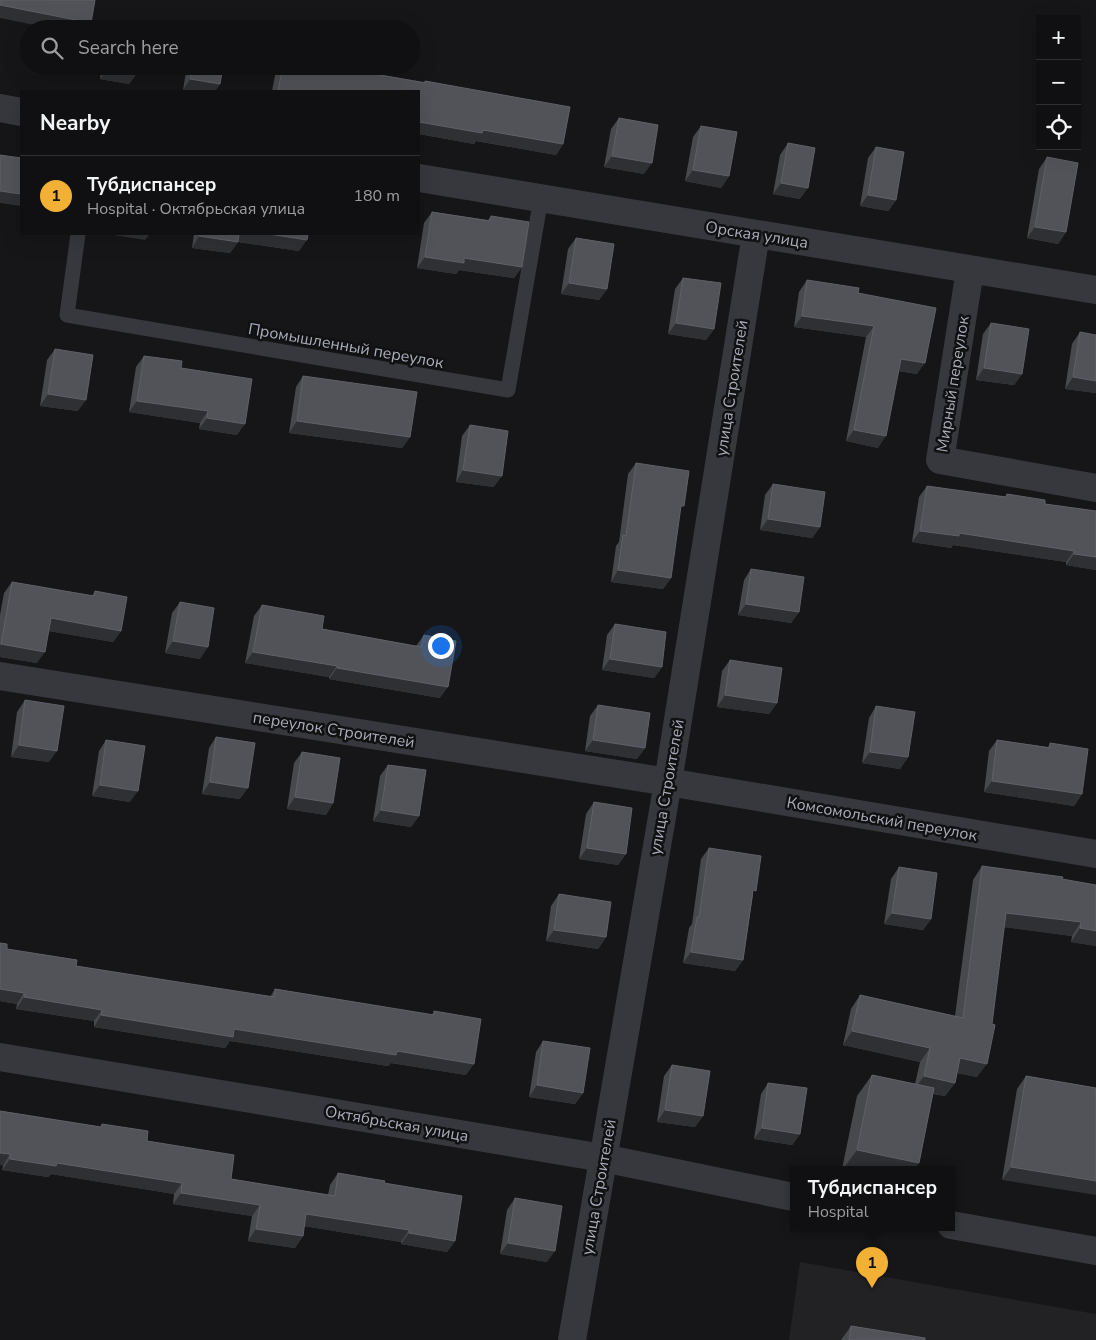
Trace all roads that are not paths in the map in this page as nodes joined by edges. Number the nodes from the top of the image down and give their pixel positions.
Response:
1 (0, 108) edge
2 (20, 112) edge
3 (420, 178) edge
4 (540, 198) junction
5 (756, 234) junction
6 (78, 235) edge
7 (970, 270) junction
8 (1096, 290) edge
9 (1096, 488) edge
10 (0, 676) edge
11 (668, 782) junction
12 (1096, 854) edge
13 (0, 1057) edge
14 (603, 1158) junction
15 (790, 1196) edge
16 (955, 1226) edge
17 (1096, 1251) edge
18 (572, 1340) edge

1 - 2 street
3 - 4 street, Орская улица
4 - 5 street, Орская улица
4 - 6 lane, Промышленный переулок
5 - 7 street, Орская улица
5 - 11 street, улица Строителей
7 - 8 street, Орская улица
7 - 9 street, Мирный переулок
10 - 11 street, переулок Строителей
11 - 12 street, Комсомольский переулок
11 - 14 street, улица Строителей
13 - 14 street, Октябрьская улица
14 - 15 street, Октябрьская улица
14 - 18 street, улица Строителей
16 - 17 street

